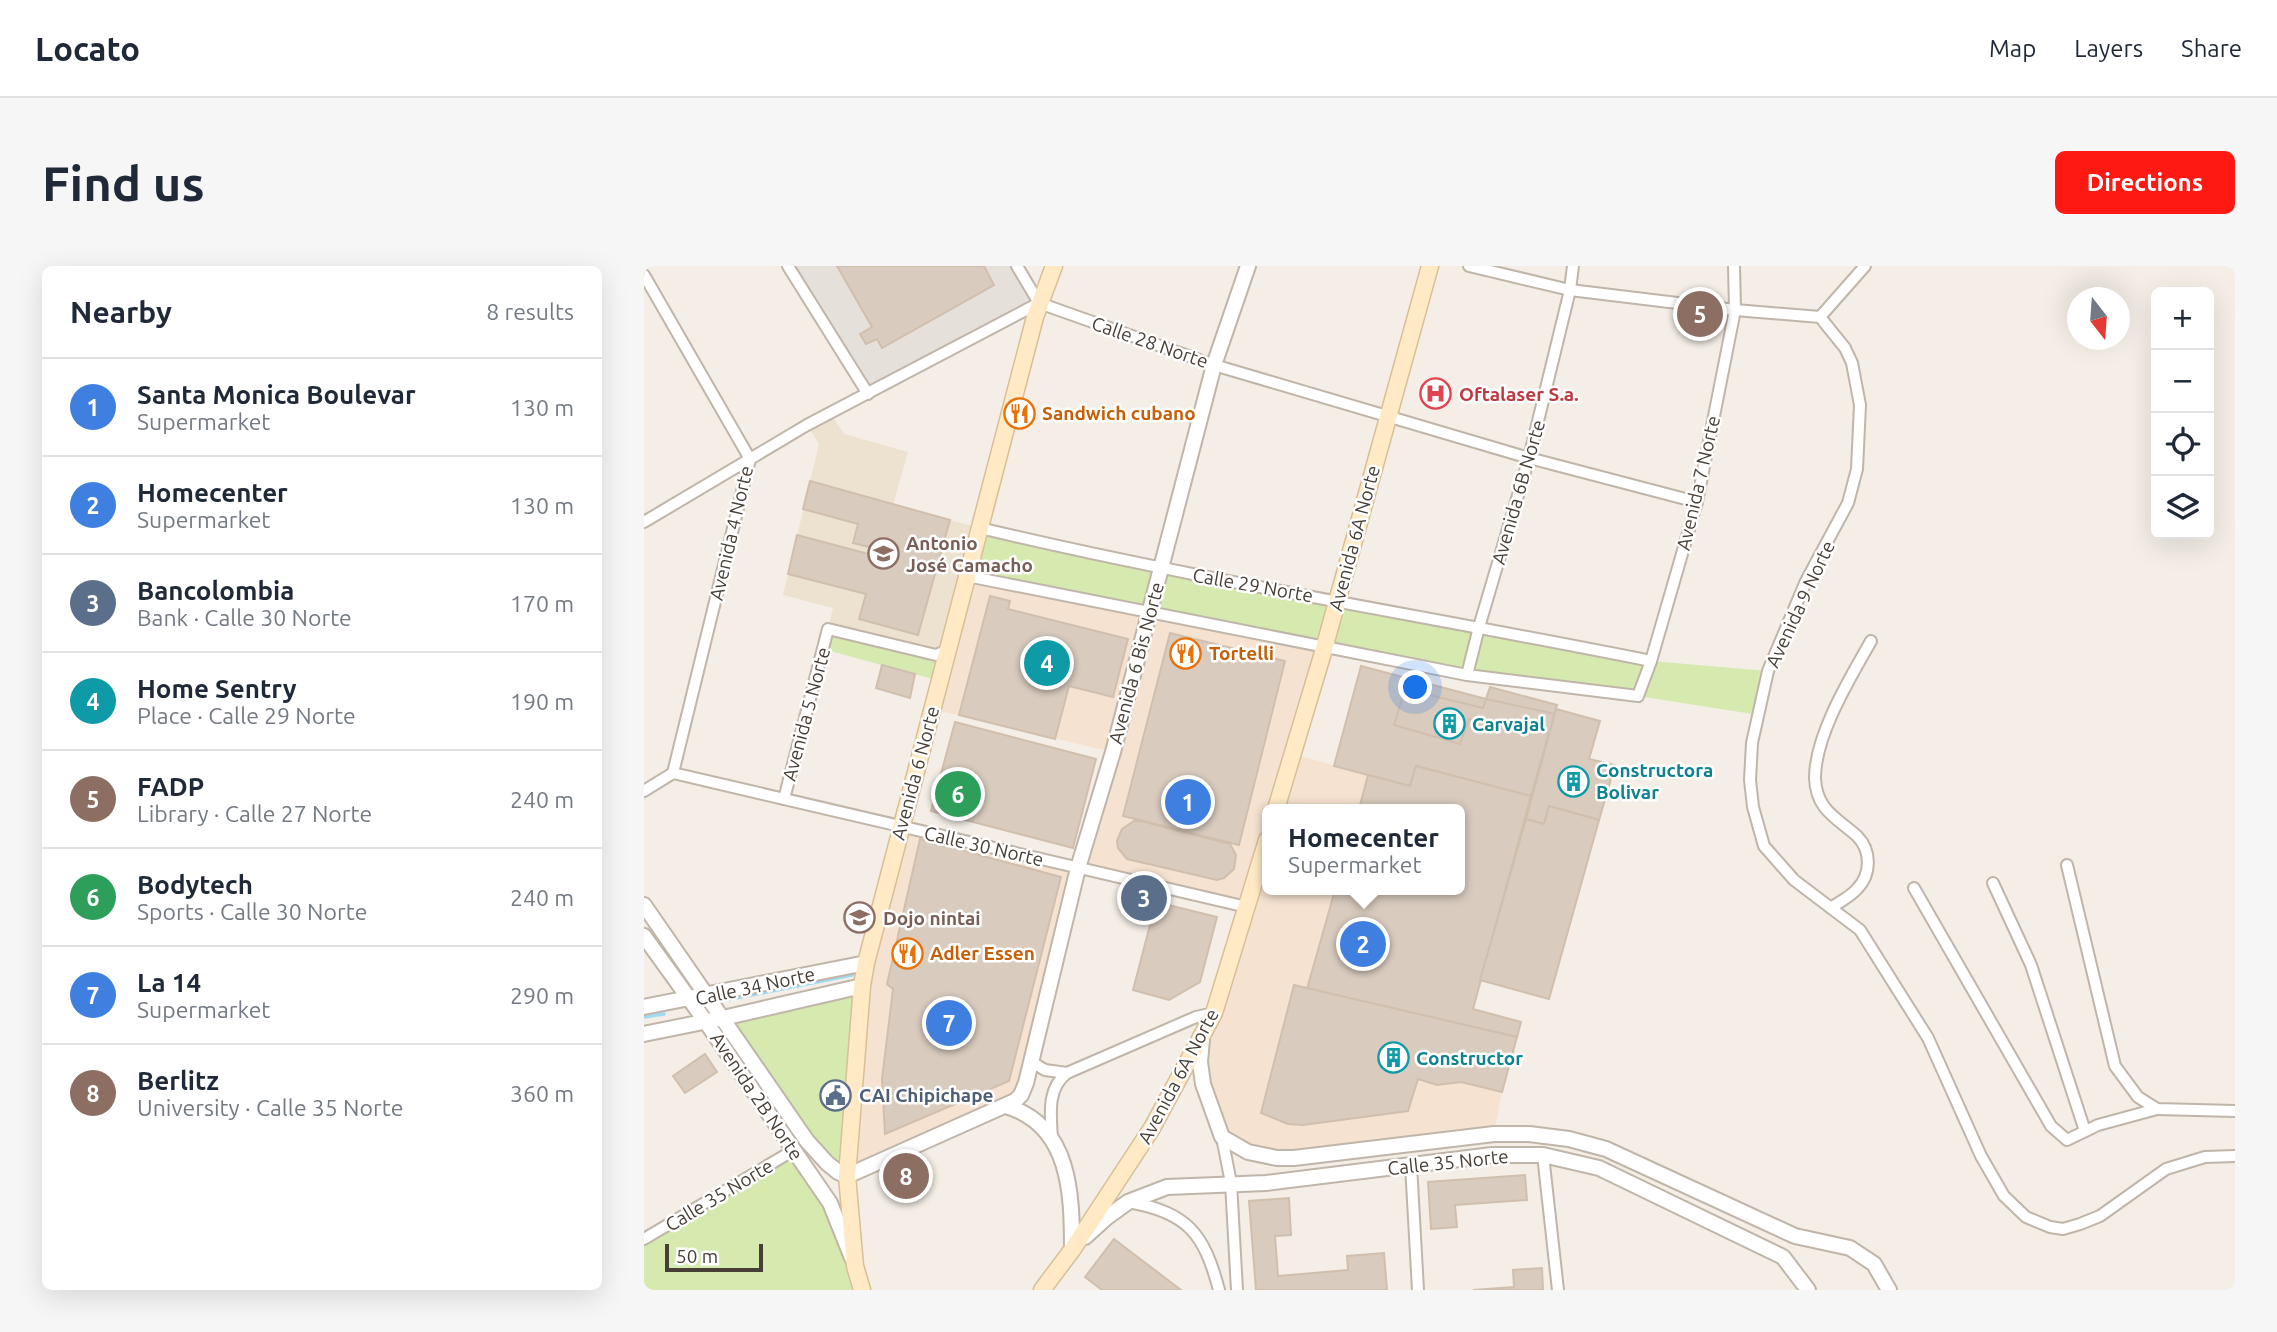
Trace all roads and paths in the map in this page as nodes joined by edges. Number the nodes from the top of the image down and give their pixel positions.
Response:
1 (788, 266) edge
2 (1017, 266) edge
3 (1054, 266) edge
4 (1248, 266) edge
5 (1430, 266) edge
6 (1469, 266) edge
7 (1573, 266) edge
8 (1734, 266) edge
9 (1866, 266) edge
10 (644, 275) edge
11 (1570, 290) junction
12 (1039, 303) junction
13 (1735, 310) junction
14 (1820, 317) junction
15 (1214, 365) junction
16 (868, 394) junction
17 (1388, 416) junction
18 (1529, 458) junction
19 (750, 459) junction
20 (1698, 502) junction
21 (644, 522) edge
22 (980, 528) junction
23 (1160, 569) junction
24 (967, 576) junction
25 (1337, 600) junction
26 (1149, 612) junction
27 (1479, 626) junction
28 (1871, 641) dead end
29 (1324, 647) junction
30 (942, 658) junction
31 (1651, 661) junction
32 (1467, 675) junction
33 (673, 773) junction
34 (644, 791) edge
35 (784, 799) junction
36 (1277, 804) edge
37 (901, 826) junction
38 (1262, 857) edge
39 (2067, 865) dead end
40 (1078, 868) junction
41 (1993, 883) dead end
42 (1914, 888) dead end
43 (644, 905) edge
44 (1247, 907) junction
45 (1831, 908) junction
46 (644, 936) edge
47 (866, 963) junction
48 (862, 986) junction
49 (706, 996) junction
50 (690, 999) junction
51 (644, 1007) edge
52 (1214, 1013) junction
53 (723, 1018) junction
54 (706, 1022) junction
55 (644, 1034) edge
56 (1202, 1039) junction
57 (1030, 1061) junction
58 (1067, 1073) junction
59 (1006, 1106) junction
60 (2157, 1109) junction
61 (2235, 1111) edge
62 (2085, 1131) junction
63 (1222, 1137) junction
64 (1052, 1140) junction
65 (794, 1150) junction
66 (1543, 1156) junction
67 (2235, 1156) edge
68 (1411, 1165) junction
69 (847, 1176) junction
70 (1231, 1183) junction
71 (1128, 1202) junction
72 (644, 1239) edge
73 (1072, 1250) junction
74 (855, 1266) junction
75 (862, 1290) edge
76 (1042, 1290) edge
77 (1219, 1290) edge
78 (1237, 1290) edge
79 (1418, 1290) edge
80 (1558, 1290) edge
81 (1808, 1290) edge
82 (1889, 1290) edge

1 - 16 street
2 - 12 street
3 - 12 main road, Avenida 6 Norte
4 - 15 street, Avenida 6 Bis Norte
5 - 17 main road, Avenida 6A Norte
6 - 11 street
7 - 11 street, Avenida 6B Norte
8 - 13 street, Avenida 7 Norte
9 - 14 street
10 - 19 street, Avenida 4 Norte
11 - 13 street
11 - 18 street, Avenida 6B Norte
12 - 15 street, Calle 28 Norte
12 - 16 street
12 - 22 main road, Avenida 6 Norte
13 - 14 street
13 - 20 street, Avenida 7 Norte
14 - 45 street, Avenida 9 Norte
15 - 17 street, Calle 28 Norte
15 - 23 street, Avenida 6 Bis Norte
16 - 19 street
17 - 18 street, Calle 28 Norte
17 - 25 main road, Avenida 6A Norte
18 - 20 street, Calle 28 Norte
18 - 27 street, Avenida 6B Norte
19 - 21 street
19 - 33 street, Avenida 4 Norte
20 - 31 street, Avenida 7 Norte
22 - 23 street, Calle 29 Norte
22 - 24 main road, Avenida 6 Norte
23 - 25 street, Calle 29 Norte
23 - 26 street, Avenida 6 Bis Norte
24 - 26 street
24 - 30 main road, Avenida 6 Norte
25 - 27 street, Calle 29 Norte
25 - 29 main road, Avenida 6A Norte
26 - 29 street
26 - 40 street, Avenida 6 Bis Norte
27 - 31 street, Calle 29 Norte
27 - 32 street, Avenida 6B Norte
28 - 45 street
29 - 32 street
29 - 36 main road, Avenida 6A Norte
30 - 35 street, Avenida 5 Norte
30 - 37 main road, Avenida 6 Norte
31 - 32 street, Avenida 7 Norte
33 - 34 street
33 - 35 street, Calle 30 Norte
35 - 37 street, Calle 30 Norte
37 - 40 street, Calle 30 Norte
37 - 47 main road, Avenida 6 Norte
38 - 44 main road, Avenida 6A Norte
39 - 60 street
40 - 44 street, Calle 30 Norte
40 - 57 street, Avenida 6 Bis Norte
41 - 62 street
42 - 62 street
43 - 49 street, Avenida 2B Norte
44 - 52 main road, Avenida 6A Norte
45 - 67 street, Avenida 9 Norte
46 - 50 street, Avenida 2B Norte
47 - 48 main road, Avenida 6 Norte
47 - 49 street, Calle 34 Norte
48 - 53 street, Calle 34 Norte
48 - 69 main road, Avenida 6 Norte
49 - 50 street, Calle 34 Norte
49 - 53 street, Avenida 2B Norte
50 - 51 street, Calle 34 Norte
50 - 54 street, Avenida 2B Norte
52 - 56 main road, Avenida 6A Norte
52 - 58 street
53 - 54 street, Calle 34 Norte
53 - 69 street, Avenida 2B Norte
54 - 55 street, Calle 34 Norte
54 - 65 street, Avenida 2B Norte
56 - 63 street
56 - 73 main road, Avenida 6A Norte
57 - 58 street
57 - 59 street, Avenida 6 Bis Norte
58 - 64 street
59 - 64 street
59 - 69 street
60 - 61 street
60 - 62 street
63 - 70 street
63 - 82 street, Calle 35 Norte
64 - 73 street
65 - 72 street, Calle 35 Norte
65 - 74 street, Avenida 2B Norte
66 - 68 street, Calle 35 Norte
66 - 80 street
66 - 81 street, Calle 35 Norte
68 - 70 street, Calle 35 Norte
68 - 79 street
69 - 74 main road, Avenida 6 Norte
70 - 71 street, Calle 35 Norte
70 - 78 street
71 - 73 street, Calle 35 Norte
71 - 77 street
73 - 76 main road, Avenida 6A Norte
74 - 75 main road, Avenida 6 Norte

